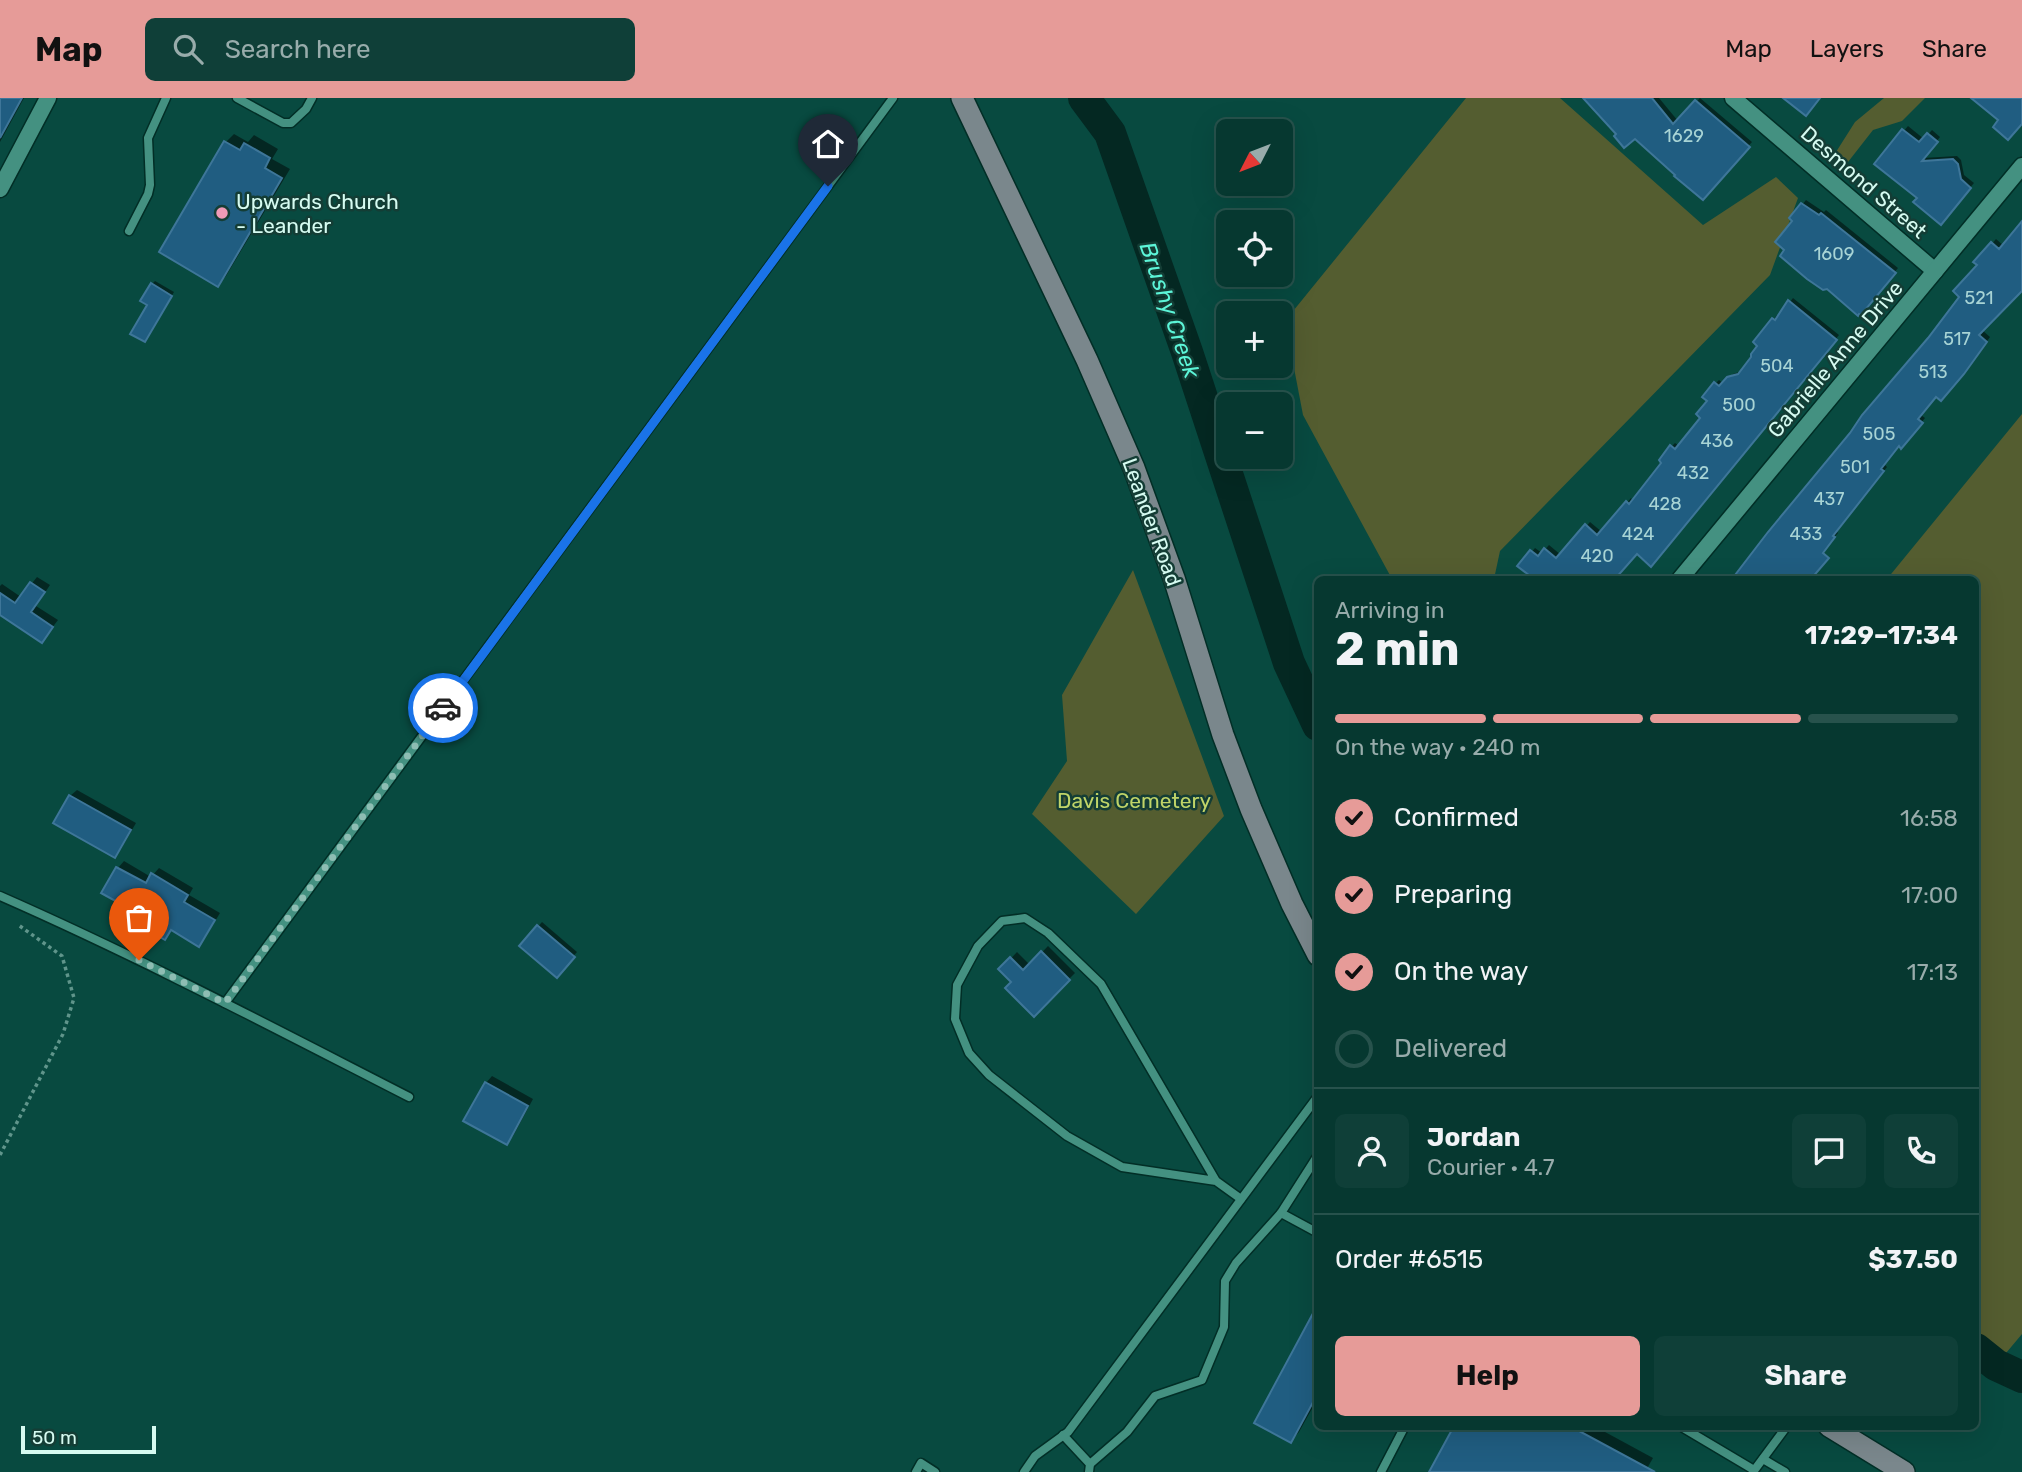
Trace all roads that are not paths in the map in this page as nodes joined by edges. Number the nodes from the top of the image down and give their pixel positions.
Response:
1 (48, 98) edge
2 (166, 98) edge
3 (237, 98) edge
4 (312, 98) edge
5 (893, 98) edge
6 (962, 98) edge
7 (1733, 98) edge
8 (2022, 166) edge
9 (0, 189) edge
10 (129, 231) dead end
11 (1935, 271) junction
12 (1682, 576) edge
13 (0, 896) edge
14 (1314, 947) edge
15 (225, 1003) junction
16 (409, 1097) dead end
17 (1314, 1101) edge
18 (1314, 1161) edge
19 (1216, 1181) junction
20 (1241, 1199) junction
21 (1281, 1213) junction
22 (1314, 1231) edge
23 (1403, 1430) edge
24 (1687, 1430) edge
25 (1784, 1430) edge
26 (1836, 1430) edge
27 (1063, 1435) junction
28 (1763, 1459) junction
29 (1089, 1468) edge
30 (1754, 1471) edge
31 (916, 1472) edge
32 (936, 1472) edge
33 (1024, 1472) edge
34 (1381, 1472) edge
35 (1785, 1472) edge
36 (1904, 1472) edge

1 - 9 street
2 - 10 lane
3 - 4 lane
5 - 15 lane
6 - 14 main road, Leander Road
7 - 11 street, Desmond Street
8 - 11 street, Gabrielle Anne Drive
11 - 12 street, Gabrielle Anne Drive
13 - 15 lane
15 - 16 lane
17 - 20 lane
18 - 21 lane
19 - 19 lane
19 - 20 lane
20 - 27 lane
21 - 22 lane
21 - 29 lane
23 - 34 lane
24 - 30 lane
25 - 28 lane
26 - 36 main road
27 - 29 lane
27 - 33 lane
28 - 30 lane
28 - 35 lane
31 - 32 lane

